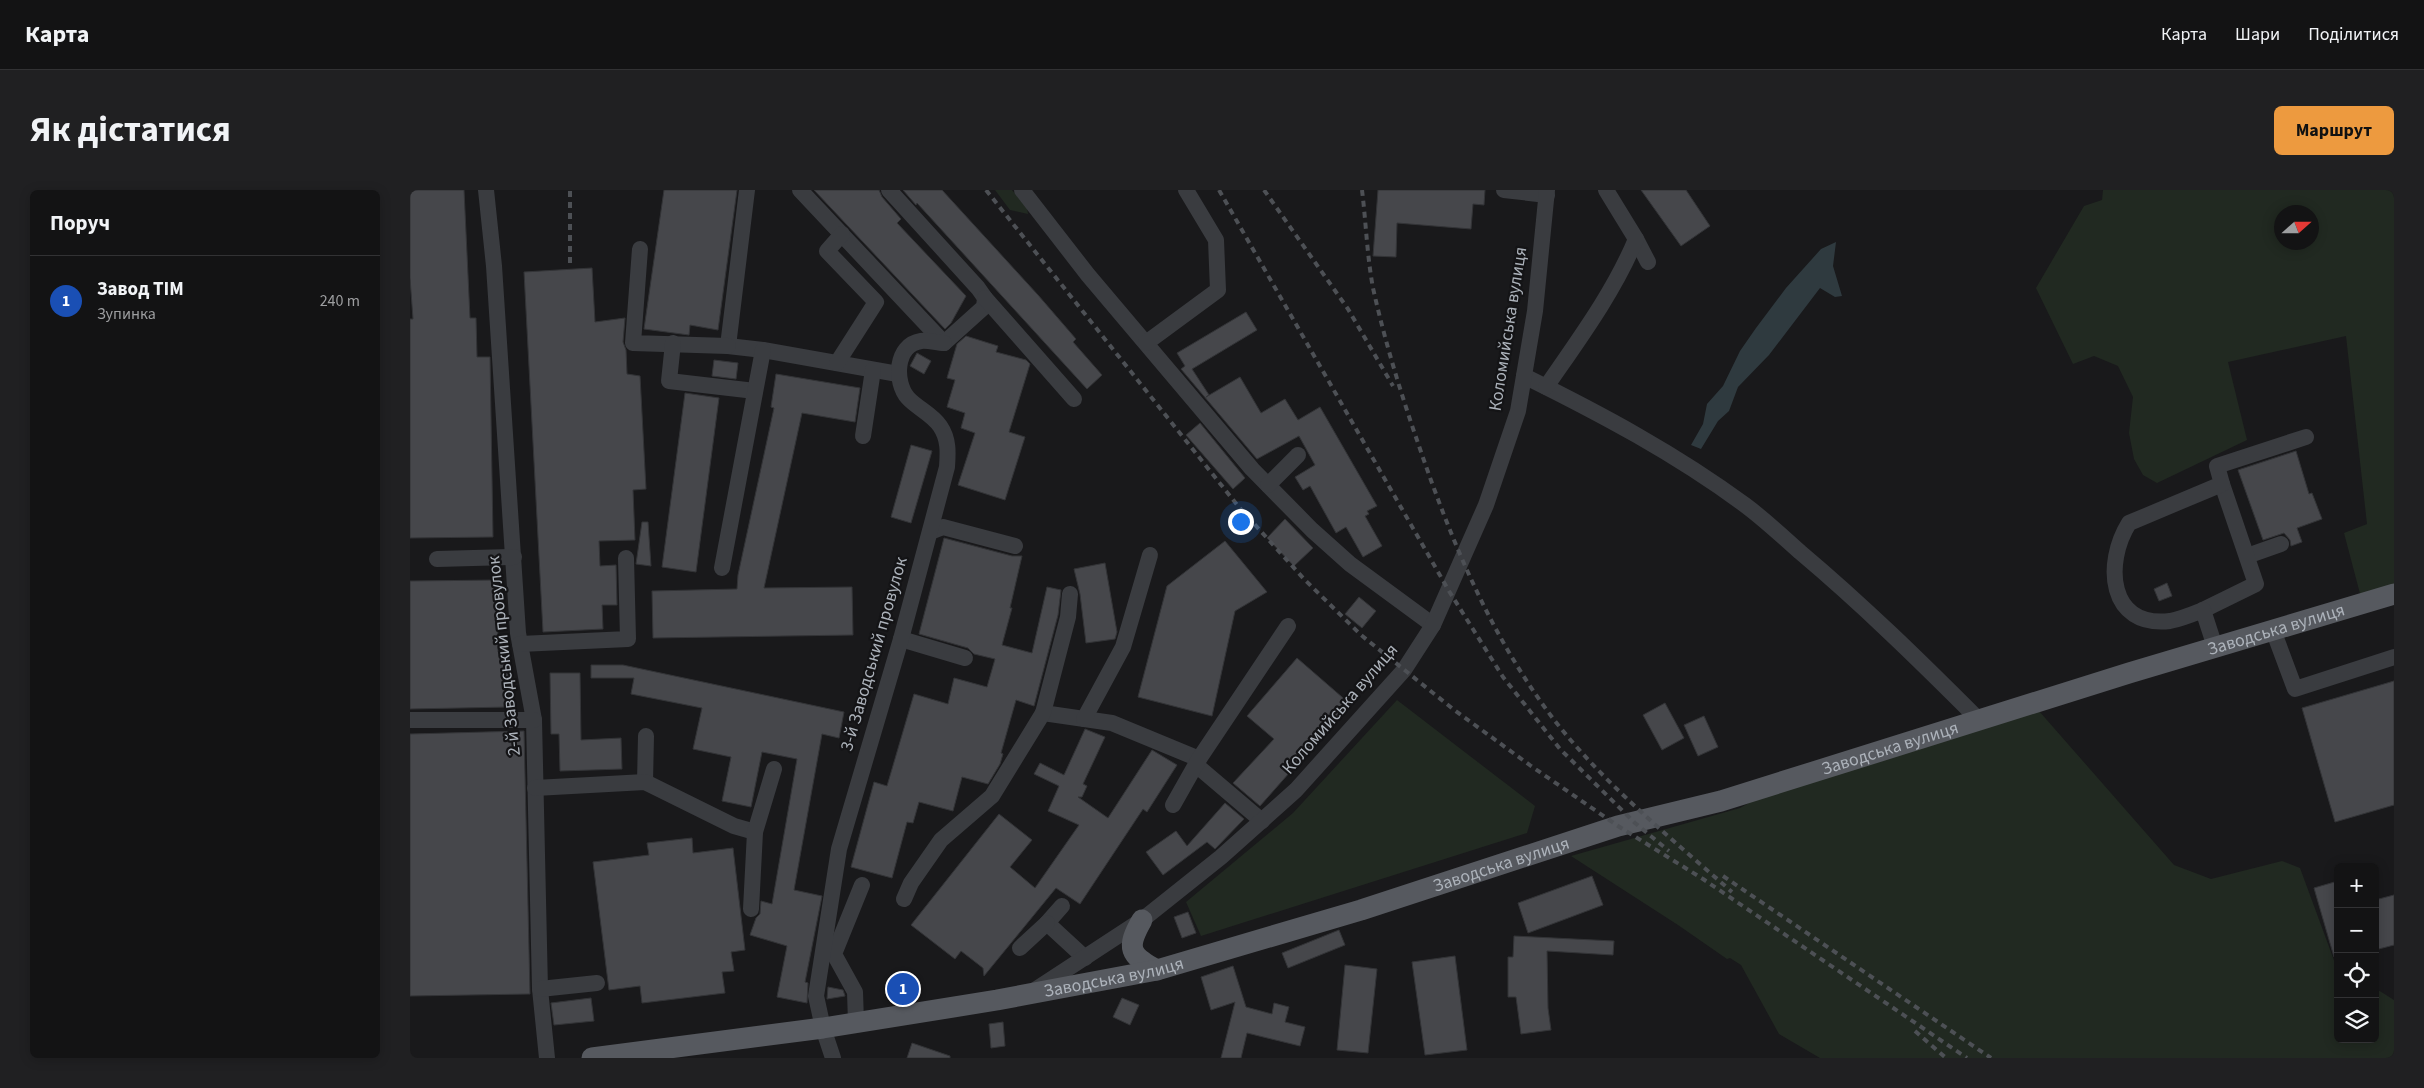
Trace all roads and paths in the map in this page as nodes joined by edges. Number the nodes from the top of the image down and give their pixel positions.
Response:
1 (486, 190) edge
2 (747, 190) edge
3 (800, 190) edge
4 (889, 190) edge
5 (1022, 190) edge
6 (1186, 190) edge
7 (1504, 190) edge
8 (1606, 190) edge
9 (1547, 192) edge
10 (842, 234) junction
11 (1636, 239) junction
12 (640, 249) dead end
13 (1648, 262) dead end
14 (984, 298) junction
15 (673, 343) junction
16 (944, 343) junction
17 (1146, 343) junction
18 (728, 346) junction
19 (764, 350) junction
20 (837, 363) junction
21 (874, 370) junction
22 (898, 374) junction
23 (1524, 376) junction
24 (1546, 387) junction
25 (756, 391) junction
26 (1074, 399) dead end
27 (863, 436) dead end
28 (2306, 437) dead end
29 (1298, 455) dead end
30 (2222, 484) junction
31 (1268, 485) junction
32 (930, 532) junction
33 (2281, 544) dead end
34 (1015, 546) dead end
35 (1150, 555) dead end
36 (2247, 556) junction
37 (514, 557) junction
38 (626, 558) dead end
39 (437, 559) dead end
40 (722, 568) dead end
41 (1070, 594) dead end
42 (2394, 594) edge
43 (2203, 610) junction
44 (1433, 625) junction
45 (1288, 626) dead end
46 (2272, 630) junction
47 (900, 639) junction
48 (520, 644) junction
49 (2215, 647) junction
50 (2394, 657) edge
51 (965, 658) dead end
52 (1043, 713) junction
53 (1084, 719) junction
54 (410, 720) edge
55 (534, 720) junction
56 (1979, 720) junction
57 (646, 736) dead end
58 (1198, 762) junction
59 (774, 769) dead end
60 (645, 782) junction
61 (535, 788) junction
62 (1173, 805) dead end
63 (1262, 821) junction
64 (755, 832) junction
65 (862, 885) dead end
66 (904, 898) dead end
67 (1062, 906) dead end
68 (751, 909) dead end
69 (1142, 920) junction
70 (1047, 922) junction
71 (1020, 948) dead end
72 (1086, 958) junction
73 (1157, 970) junction
74 (597, 983) dead end
75 (540, 989) junction
76 (1028, 995) junction
77 (856, 1022) junction
78 (823, 1028) junction
79 (547, 1058) edge
80 (592, 1058) edge
81 (833, 1058) edge

1 - 37 street, 2-й Заводський провулок
2 - 18 street
3 - 10 street
4 - 14 street
5 - 17 street
6 - 17 street
7 - 9 street
8 - 11 street
9 - 23 street, Коломийська вулиця
10 - 16 street
10 - 20 street
11 - 13 street
11 - 24 street
12 - 15 street
14 - 16 street
14 - 26 street
15 - 18 street
15 - 25 street
16 - 22 street
17 - 31 street
18 - 19 street
19 - 20 street
19 - 25 street
20 - 21 street
21 - 22 street
21 - 27 street
22 - 32 street, 3-й Заводський провулок
23 - 24 street
23 - 44 street, Коломийська вулиця
24 - 56 street
25 - 40 street
28 - 30 street
29 - 31 street
30 - 36 street
30 - 43 street
31 - 44 street
32 - 34 street
32 - 47 street, 3-й Заводський провулок
33 - 36 street
35 - 53 street
36 - 43 street
37 - 39 street
37 - 48 street, 2-й Заводський провулок
38 - 48 street
41 - 52 street
42 - 46 main road, Заводська вулиця
43 - 49 street
44 - 63 street, Коломийська вулиця
45 - 58 street
46 - 49 main road, Заводська вулиця
46 - 50 street
47 - 51 street
47 - 78 street, 3-й Заводський провулок
48 - 55 street, 2-й Заводський провулок
49 - 56 main road, Заводська вулиця
52 - 53 street
52 - 66 street
53 - 58 street
54 - 55 street
55 - 61 street, 2-й Заводський провулок
56 - 73 main road, Заводська вулиця
57 - 60 street
58 - 62 street
58 - 63 street
59 - 64 street
60 - 61 street
60 - 64 street
61 - 75 street, 2-й Заводський провулок
63 - 69 street, Коломийська вулиця
64 - 68 street
65 - 77 street
67 - 70 street
69 - 72 street, Коломийська вулиця
69 - 73 main road
70 - 71 street
70 - 72 street
72 - 76 street, Коломийська вулиця
73 - 76 main road, Заводська вулиця
74 - 75 street
75 - 79 street, 2-й Заводський провулок
76 - 77 main road, Заводська вулиця
77 - 78 main road, Заводська вулиця
78 - 80 main road, Заводська вулиця
78 - 81 street, 3-й Заводський провулок

